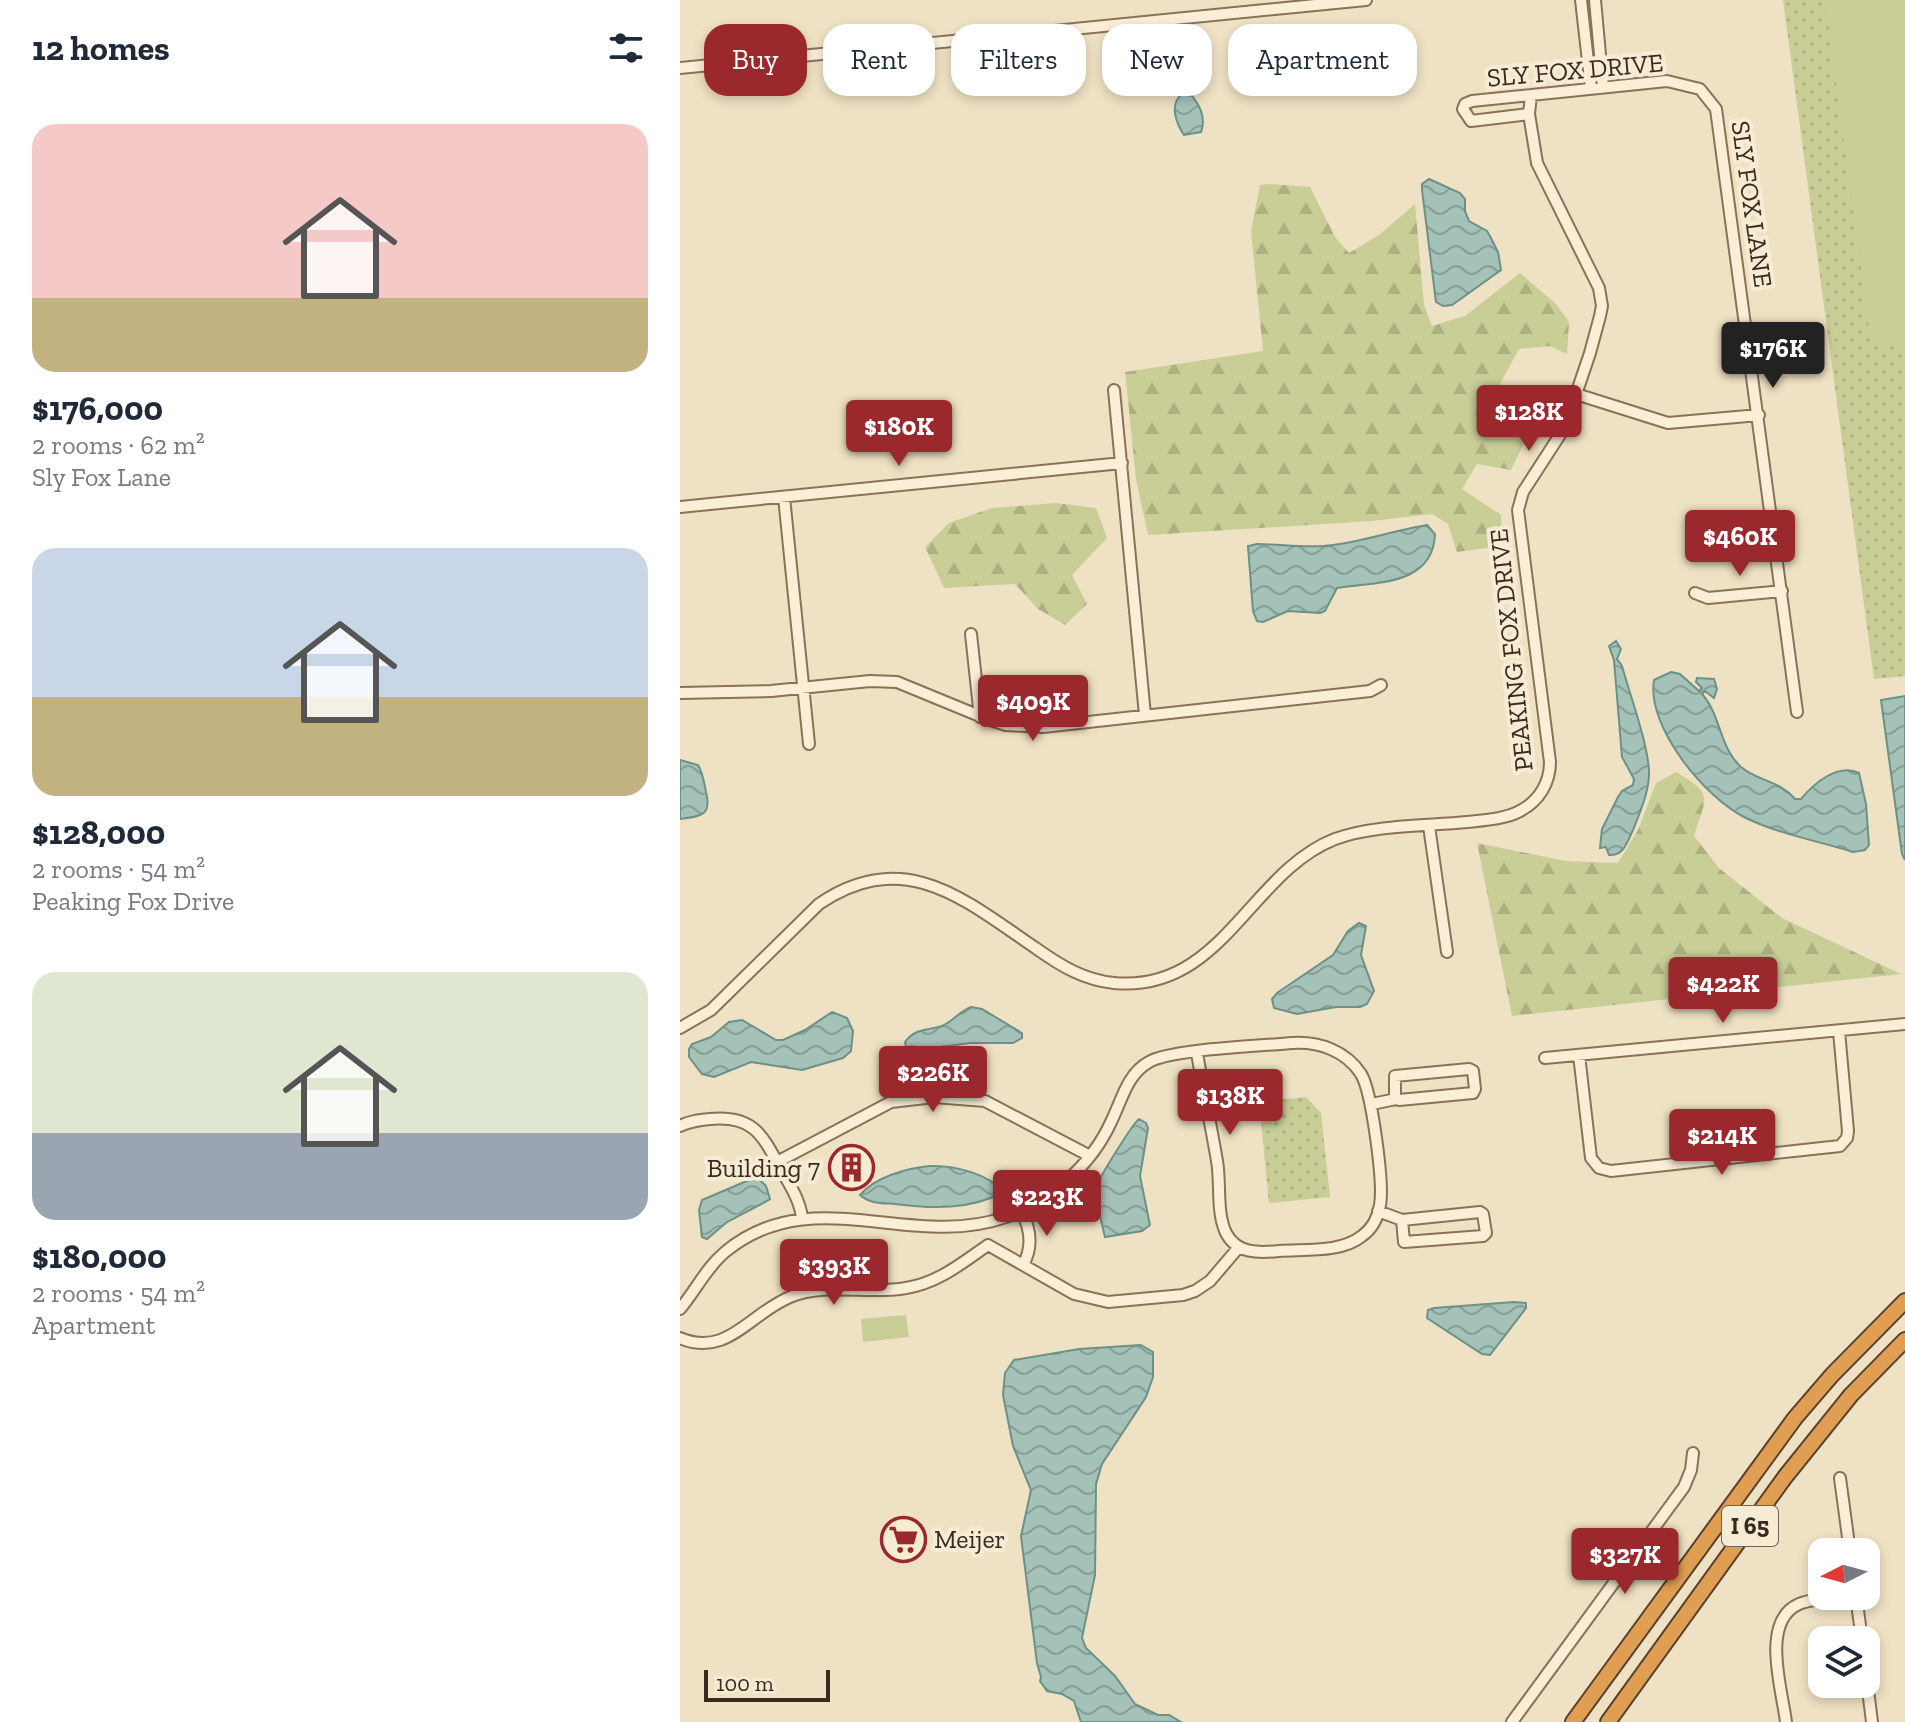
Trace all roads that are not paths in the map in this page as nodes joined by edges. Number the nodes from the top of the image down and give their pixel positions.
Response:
1 (1366, 0) edge
2 (1581, 0) edge
3 (1595, 0) edge
4 (680, 68) edge
5 (1603, 87) junction
6 (1591, 88) junction
7 (1700, 89) joint
8 (1531, 95) junction
9 (1529, 114) junction
10 (1114, 390) dead end
11 (1576, 394) junction
12 (1759, 415) junction
13 (1122, 463) junction
14 (784, 497) junction
15 (680, 507) edge
16 (1782, 591) junction
17 (1695, 593) dead end
18 (971, 634) dead end
19 (1381, 685) dead end
20 (804, 687) junction
21 (680, 693) edge
22 (1797, 712) dead end
23 (1145, 715) junction
24 (980, 717) junction
25 (809, 744) dead end
26 (1429, 826) junction
27 (1447, 952) dead end
28 (1905, 1024) edge
29 (680, 1028) edge
30 (1839, 1031) junction
31 (1197, 1053) junction
32 (1579, 1055) junction
33 (1545, 1058) dead end
34 (1396, 1099) junction
35 (1372, 1104) junction
36 (680, 1126) edge
37 (1090, 1156) junction
38 (777, 1162) junction
39 (1021, 1211) junction
40 (1378, 1211) junction
41 (802, 1218) junction
42 (1402, 1220) junction
43 (984, 1223) junction
44 (988, 1245) junction
45 (1239, 1247) junction
46 (1023, 1265) junction
47 (1905, 1301) edge
48 (680, 1309) edge
49 (680, 1338) edge
50 (1905, 1340) edge
51 (1693, 1453) dead end
52 (1840, 1478) dead end
53 (1848, 1538) edge
54 (1808, 1602) edge
55 (1869, 1698) edge
56 (1512, 1722) edge
57 (1573, 1722) edge
58 (1608, 1722) edge
59 (1786, 1722) edge
60 (1872, 1722) edge

1 - 4 street
2 - 6 street
3 - 5 street
5 - 6 street, SLY FOX DRIVE
5 - 7 street, SLY FOX DRIVE
6 - 8 street, SLY FOX DRIVE
7 - 12 street, SLY FOX LANE
8 - 9 street, PEAKING FOX DRIVE
8 - 9 street, SLY FOX DRIVE
9 - 11 street, PEAKING FOX DRIVE
10 - 13 street
11 - 12 street
11 - 26 street, PEAKING FOX DRIVE
12 - 16 street, SLY FOX LANE
13 - 14 street
13 - 23 street
14 - 15 street
14 - 20 street
16 - 17 street
16 - 22 street, SLY FOX LANE
18 - 24 street
19 - 23 street
20 - 21 street
20 - 24 street
20 - 25 street
23 - 24 street
26 - 27 street
26 - 29 street, PEAKING FOX DRIVE
28 - 30 street
30 - 32 street
30 - 32 street
31 - 35 street
31 - 37 street
31 - 45 street
32 - 33 street
34 - 34 street
34 - 35 street
35 - 40 street
36 - 38 street
37 - 38 street
37 - 39 street
38 - 41 street
39 - 43 street
39 - 46 street
40 - 42 street
40 - 45 street
41 - 43 street
41 - 48 street
42 - 42 street
43 - 44 street
44 - 46 street
44 - 49 street
45 - 46 street
47 - 57 highway, I 65
50 - 58 highway, I 65
51 - 56 street
52 - 53 street
54 - 59 street
55 - 60 street

